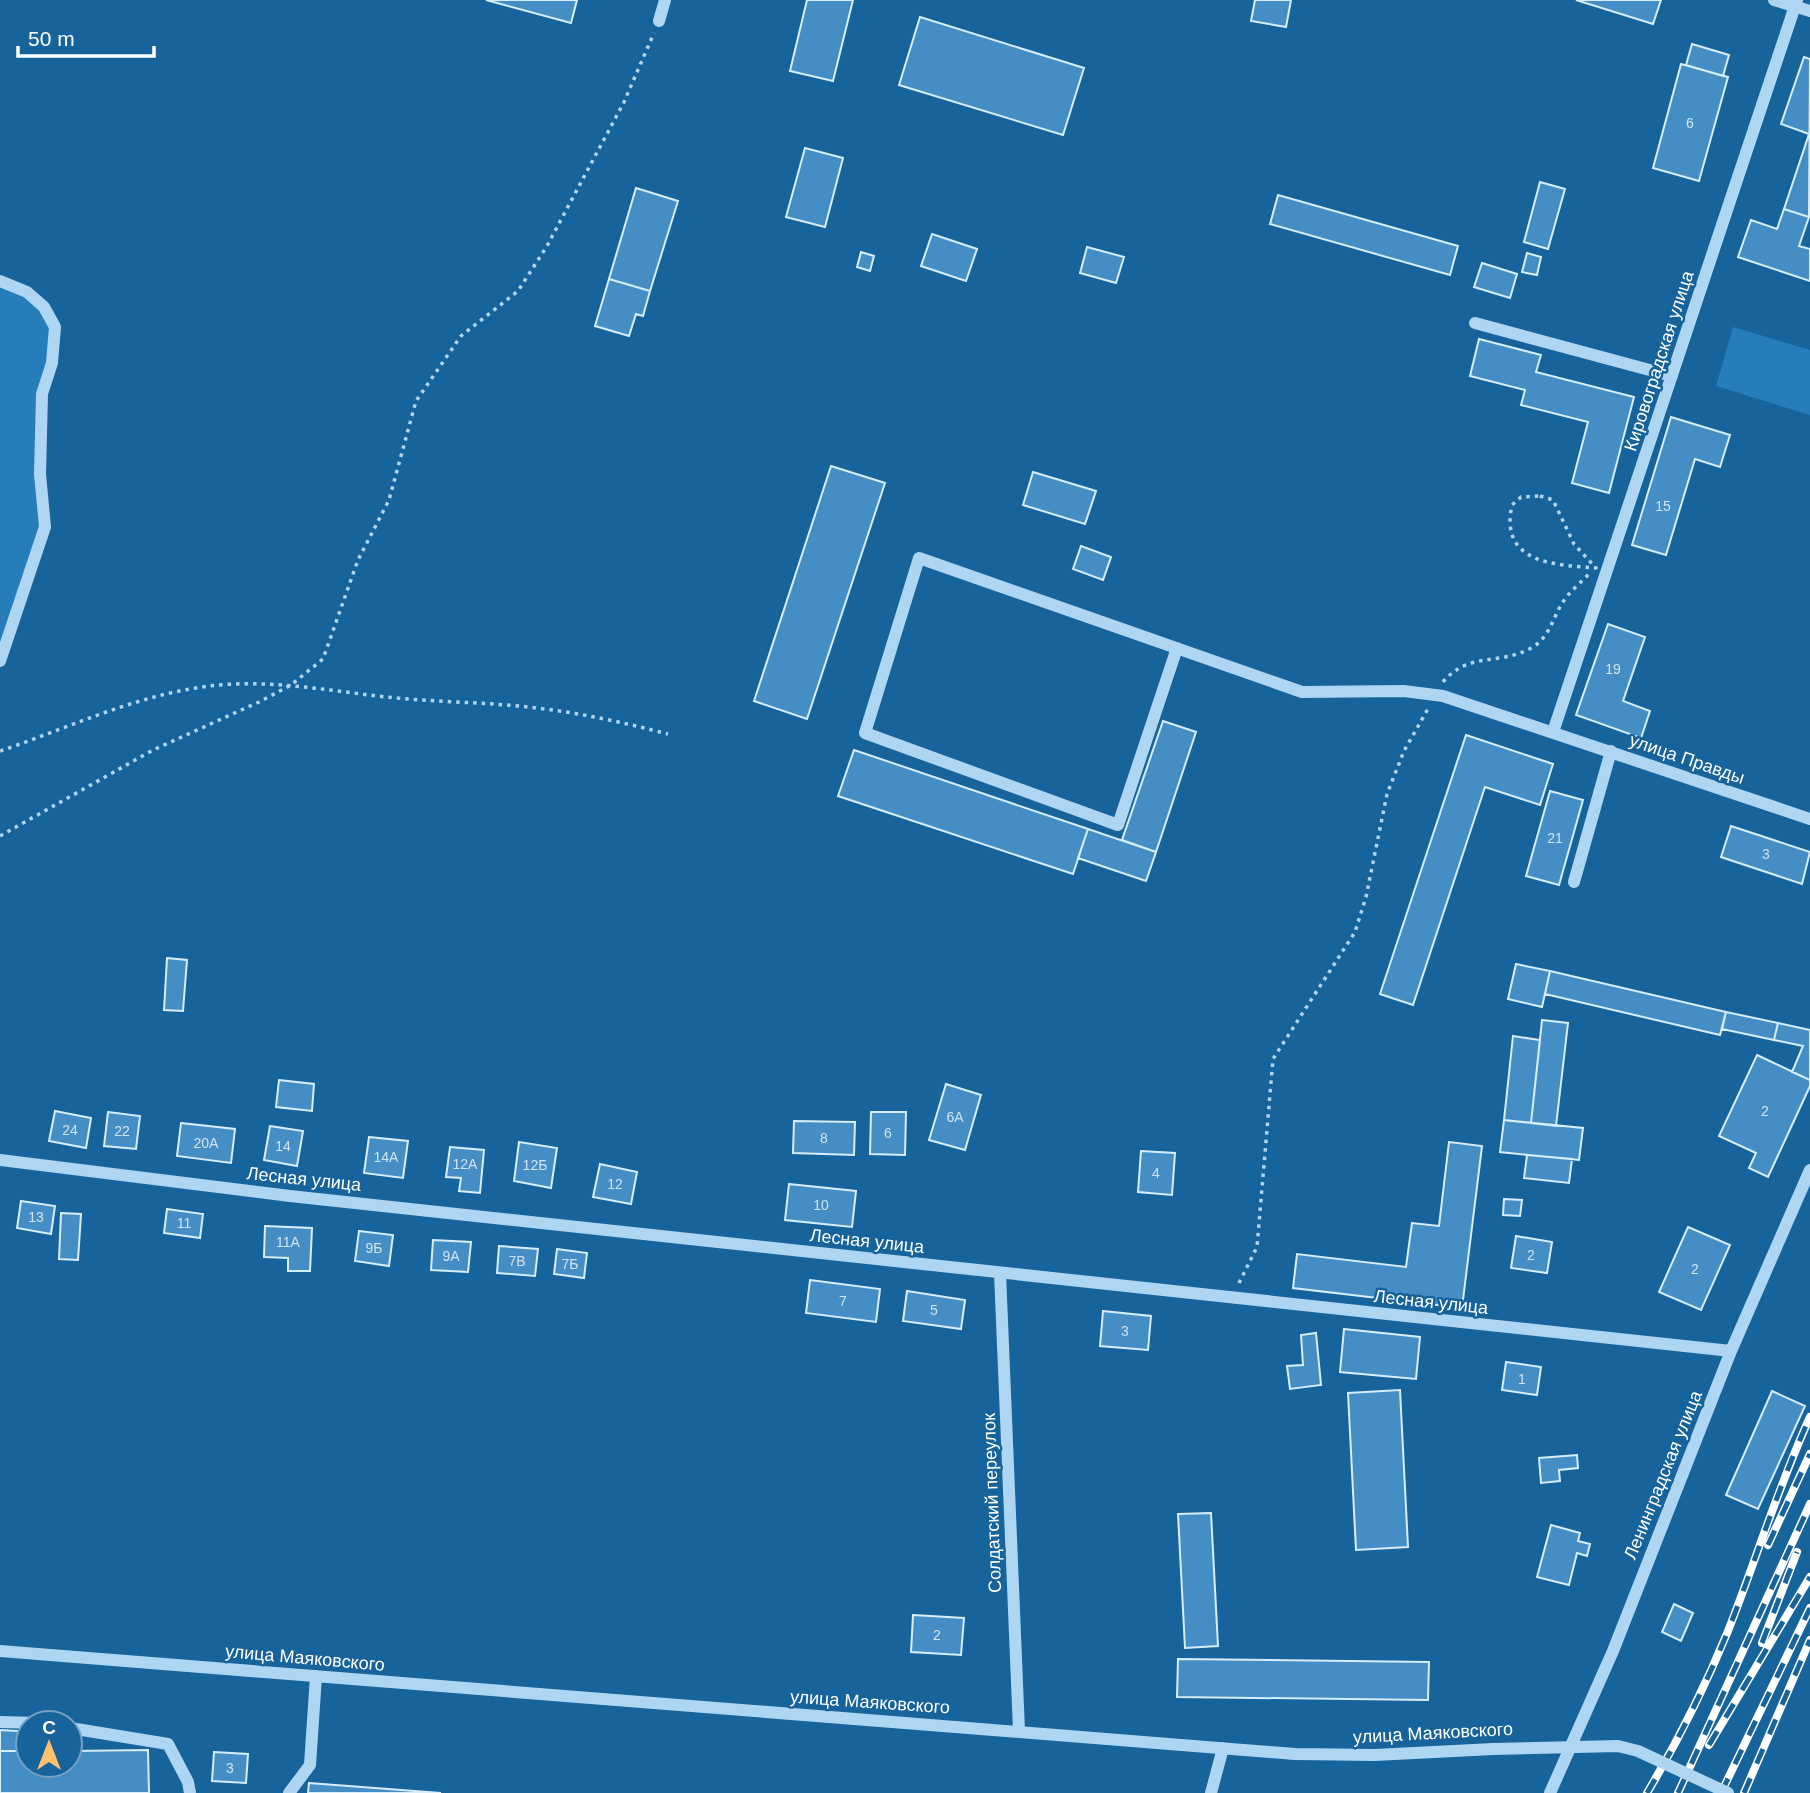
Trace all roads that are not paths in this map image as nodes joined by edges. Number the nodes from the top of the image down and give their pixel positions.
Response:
1 (665, 0) edge
2 (1774, 0) edge
3 (1796, 3) edge
4 (1810, 11) edge
5 (659, 21) road end
6 (0, 281) edge
7 (1475, 323) dead end
8 (1672, 376) junction
9 (1177, 648) junction
10 (0, 661) edge
11 (1553, 732) junction
12 (1611, 751) junction
13 (1810, 819) edge
14 (1574, 882) dead end
15 (0, 1160) edge
16 (1810, 1170) edge
17 (1000, 1273) junction
18 (1731, 1351) junction
19 (0, 1651) edge
20 (316, 1676) junction
21 (84, 1730) edge
22 (1019, 1731) junction
23 (1223, 1748) junction
24 (190, 1793) edge
25 (289, 1793) edge
26 (1211, 1793) edge
27 (1550, 1793) edge
28 (1728, 1793) edge

1 - 5 street
2 - 3 street
3 - 4 street
3 - 8 street, Кировоградская улица
6 - 10 street
7 - 8 street
8 - 11 street, Кировоградская улица
9 - 9 street, улица Правды
9 - 11 street, улица Правды
11 - 12 street, улица Правды
12 - 13 street, улица Правды
12 - 14 street
15 - 17 street, Лесная улица
16 - 18 street, Ленинградская улица
17 - 18 street, Лесная улица
17 - 22 street, Солдатский переулок
18 - 27 street, Ленинградская улица
19 - 20 street, улица Маяковского
20 - 22 street, улица Маяковского
20 - 25 street
21 - 24 street
22 - 23 street, улица Маяковского
23 - 26 street
23 - 28 street, улица Маяковского, bridge

